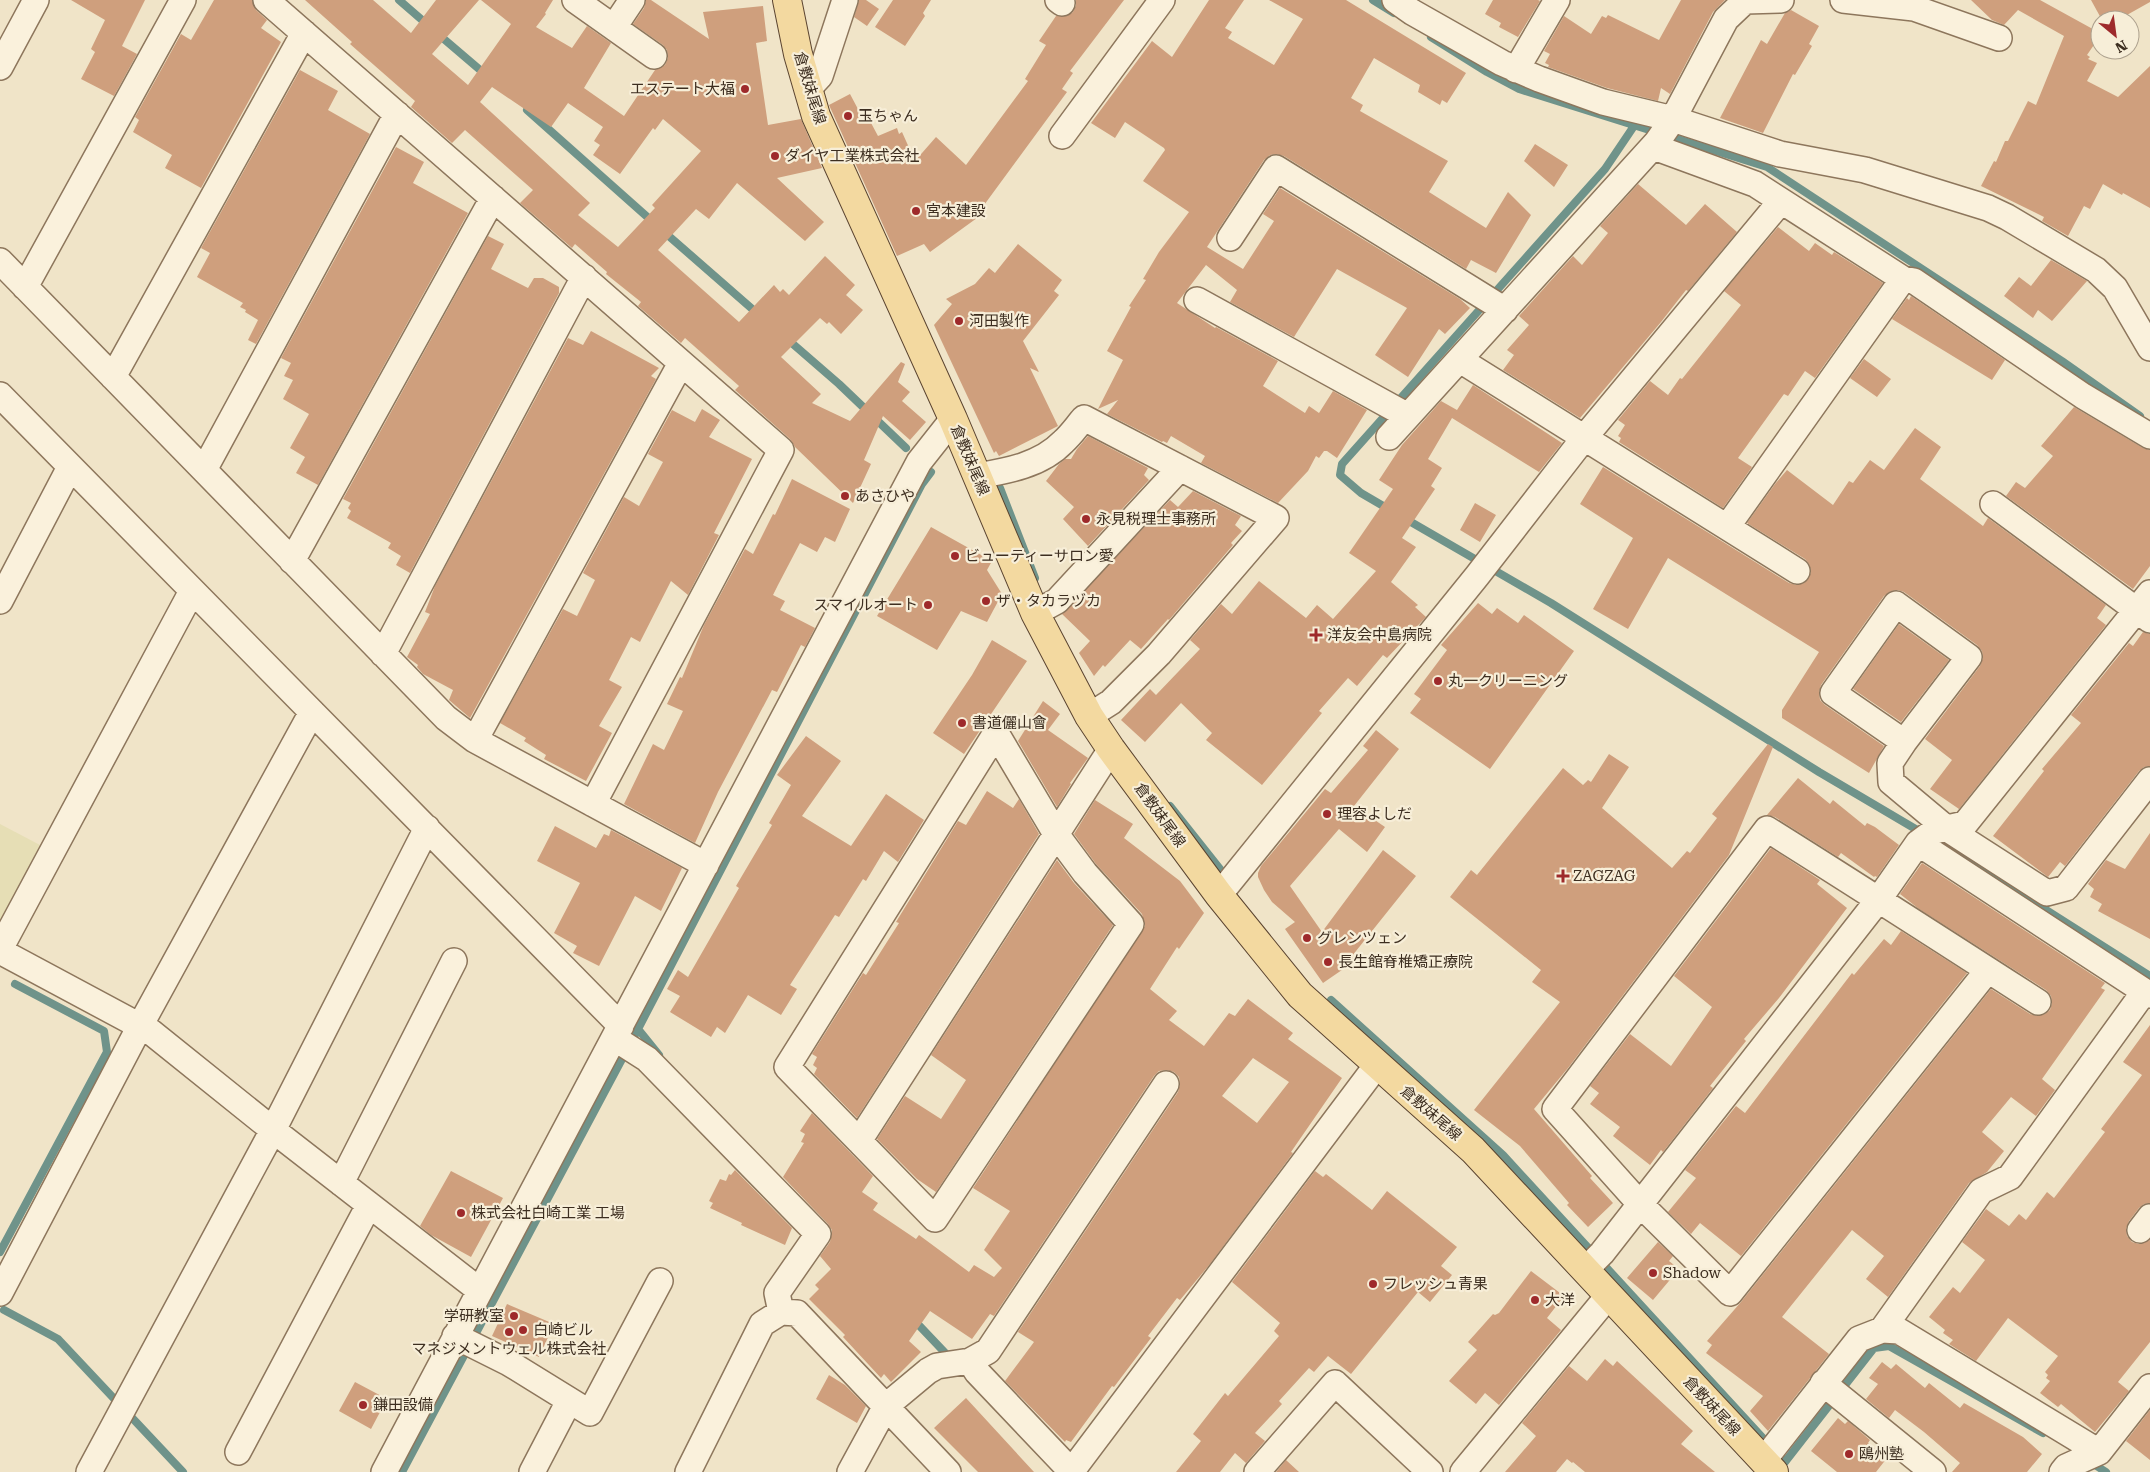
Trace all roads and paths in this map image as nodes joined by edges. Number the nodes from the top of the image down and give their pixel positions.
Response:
1 (36, 0) edge
2 (183, 0) edge
3 (266, 0) edge
4 (575, 0) edge
5 (632, 0) edge
6 (787, 0) edge
7 (845, 0) edge
8 (1162, 0) edge
9 (1395, 0) edge
10 (1557, 0) edge
11 (1782, 0) edge
12 (1843, 0) edge
13 (614, 27) junction
14 (304, 33) junction
15 (1999, 38) dead end
16 (654, 56) dead end
17 (0, 67) edge
18 (1516, 70) junction
19 (808, 89) junction
20 (397, 114) junction
21 (1663, 133) junction
22 (1062, 136) dead end
23 (493, 198) junction
24 (1781, 201) junction
25 (1230, 238) dead end
26 (0, 262) edge
27 (584, 277) junction
28 (1903, 279) junction
29 (25, 287) junction
30 (1197, 300) dead end
31 (1494, 303) junction
32 (2150, 348) edge
33 (1460, 360) junction
34 (681, 363) junction
35 (113, 377) junction
36 (0, 395) edge
37 (1399, 411) junction
38 (953, 419) junction
39 (2150, 436) edge
40 (1390, 437) dead end
41 (1584, 438) junction
42 (70, 467) junction
43 (1180, 468) junction
44 (204, 470) junction
45 (977, 476) junction
46 (1993, 504) dead end
47 (1727, 527) junction
48 (292, 560) junction
49 (1797, 571) dead end
50 (192, 590) junction
51 (0, 600) edge
52 (1045, 608) junction
53 (2146, 608) edge
54 (383, 654) junction
55 (1099, 710) junction
56 (312, 712) junction
57 (475, 740) junction
58 (1904, 742) junction
59 (1111, 749) junction
60 (2150, 780) edge
61 (593, 804) junction
62 (427, 828) junction
63 (1056, 834) junction
64 (1930, 836) junction
65 (706, 865) junction
66 (1219, 895) junction
67 (1879, 899) junction
68 (0, 950) edge
69 (454, 961) dead end
70 (1988, 970) junction
71 (2147, 994) edge
72 (2038, 1002) dead end
73 (140, 1026) junction
74 (622, 1039) junction
75 (1377, 1065) junction
76 (1166, 1084) dead end
77 (273, 1130) junction
78 (859, 1141) junction
79 (341, 1183) junction
80 (1640, 1204) junction
81 (369, 1205) junction
82 (1593, 1262) junction
83 (660, 1281) dead end
84 (479, 1290) junction
85 (0, 1293) edge
86 (1609, 1295) junction
87 (781, 1312) junction
88 (1882, 1330) junction
89 (466, 1342) junction
90 (962, 1363) junction
91 (2150, 1387) edge
92 (1832, 1390) junction
93 (569, 1401) junction
94 (886, 1406) junction
95 (238, 1452) dead end
96 (1770, 1458) edge
97 (2083, 1460) edge
98 (90, 1472) edge
99 (384, 1472) edge
100 (532, 1472) edge
101 (688, 1472) edge
102 (850, 1472) edge
103 (948, 1472) edge
104 (1071, 1472) edge
105 (1257, 1472) edge
106 (1430, 1472) edge
107 (1463, 1472) edge
108 (1933, 1472) edge

1 - 17 street
2 - 29 street
3 - 14 street
4 - 13 street
5 - 13 street
6 - 19 main road, 倉敷妹尾線
7 - 19 street
8 - 22 street
9 - 18 street
10 - 18 street
11 - 21 street
12 - 15 street
13 - 16 street
14 - 20 street
14 - 35 street
18 - 21 street
19 - 38 main road, 倉敷妹尾線
20 - 23 street
20 - 44 street
21 - 24 street
21 - 31 street
21 - 32 street
23 - 27 street
23 - 48 street
24 - 28 street
24 - 41 street
25 - 31 street
26 - 29 street
27 - 34 street
27 - 54 street
28 - 39 street
28 - 47 street
29 - 35 street
30 - 37 street
31 - 33 street
33 - 37 street
33 - 41 street
34 - 57 street
34 - 61 street
35 - 44 street
36 - 42 street
37 - 40 street
38 - 45 main road, 倉敷妹尾線
38 - 65 street
41 - 47 street
41 - 66 street
42 - 50 street
42 - 51 street
43 - 45 street
43 - 52 street
43 - 55 street
44 - 48 street
45 - 52 main road, 倉敷妹尾線
46 - 53 street
47 - 49 street
48 - 54 street
50 - 56 street
50 - 68 street
52 - 55 main road, 倉敷妹尾線
53 - 64 street
54 - 57 street
55 - 59 main road, 倉敷妹尾線
56 - 62 street
56 - 73 street
57 - 61 street
58 - 58 street
58 - 64 street
59 - 63 street
59 - 66 main road, 倉敷妹尾線
60 - 64 street
61 - 65 street
62 - 74 street
62 - 77 street
63 - 78 street
63 - 78 street
63 - 78 street
64 - 67 street
64 - 71 street
65 - 74 street
66 - 75 main road, 倉敷妹尾線
67 - 70 street
67 - 80 street
67 - 80 street
68 - 73 street
69 - 79 street
70 - 72 street
70 - 80 street
71 - 88 street
73 - 77 street
73 - 85 street
74 - 84 street
74 - 87 street
75 - 82 main road, 倉敷妹尾線
75 - 104 street
76 - 90 street
77 - 79 street
77 - 98 street
79 - 81 street
80 - 82 street
81 - 84 street
81 - 95 street
82 - 86 main road, 倉敷妹尾線
83 - 93 street
84 - 89 street
86 - 96 main road, 倉敷妹尾線
86 - 107 street
87 - 94 street
87 - 101 street
88 - 92 street
88 - 97 street
89 - 93 street
89 - 99 street
90 - 94 street
90 - 104 street
91 - 97 street
92 - 96 street
92 - 108 street
93 - 100 street
94 - 102 street
94 - 103 street
105 - 106 street

